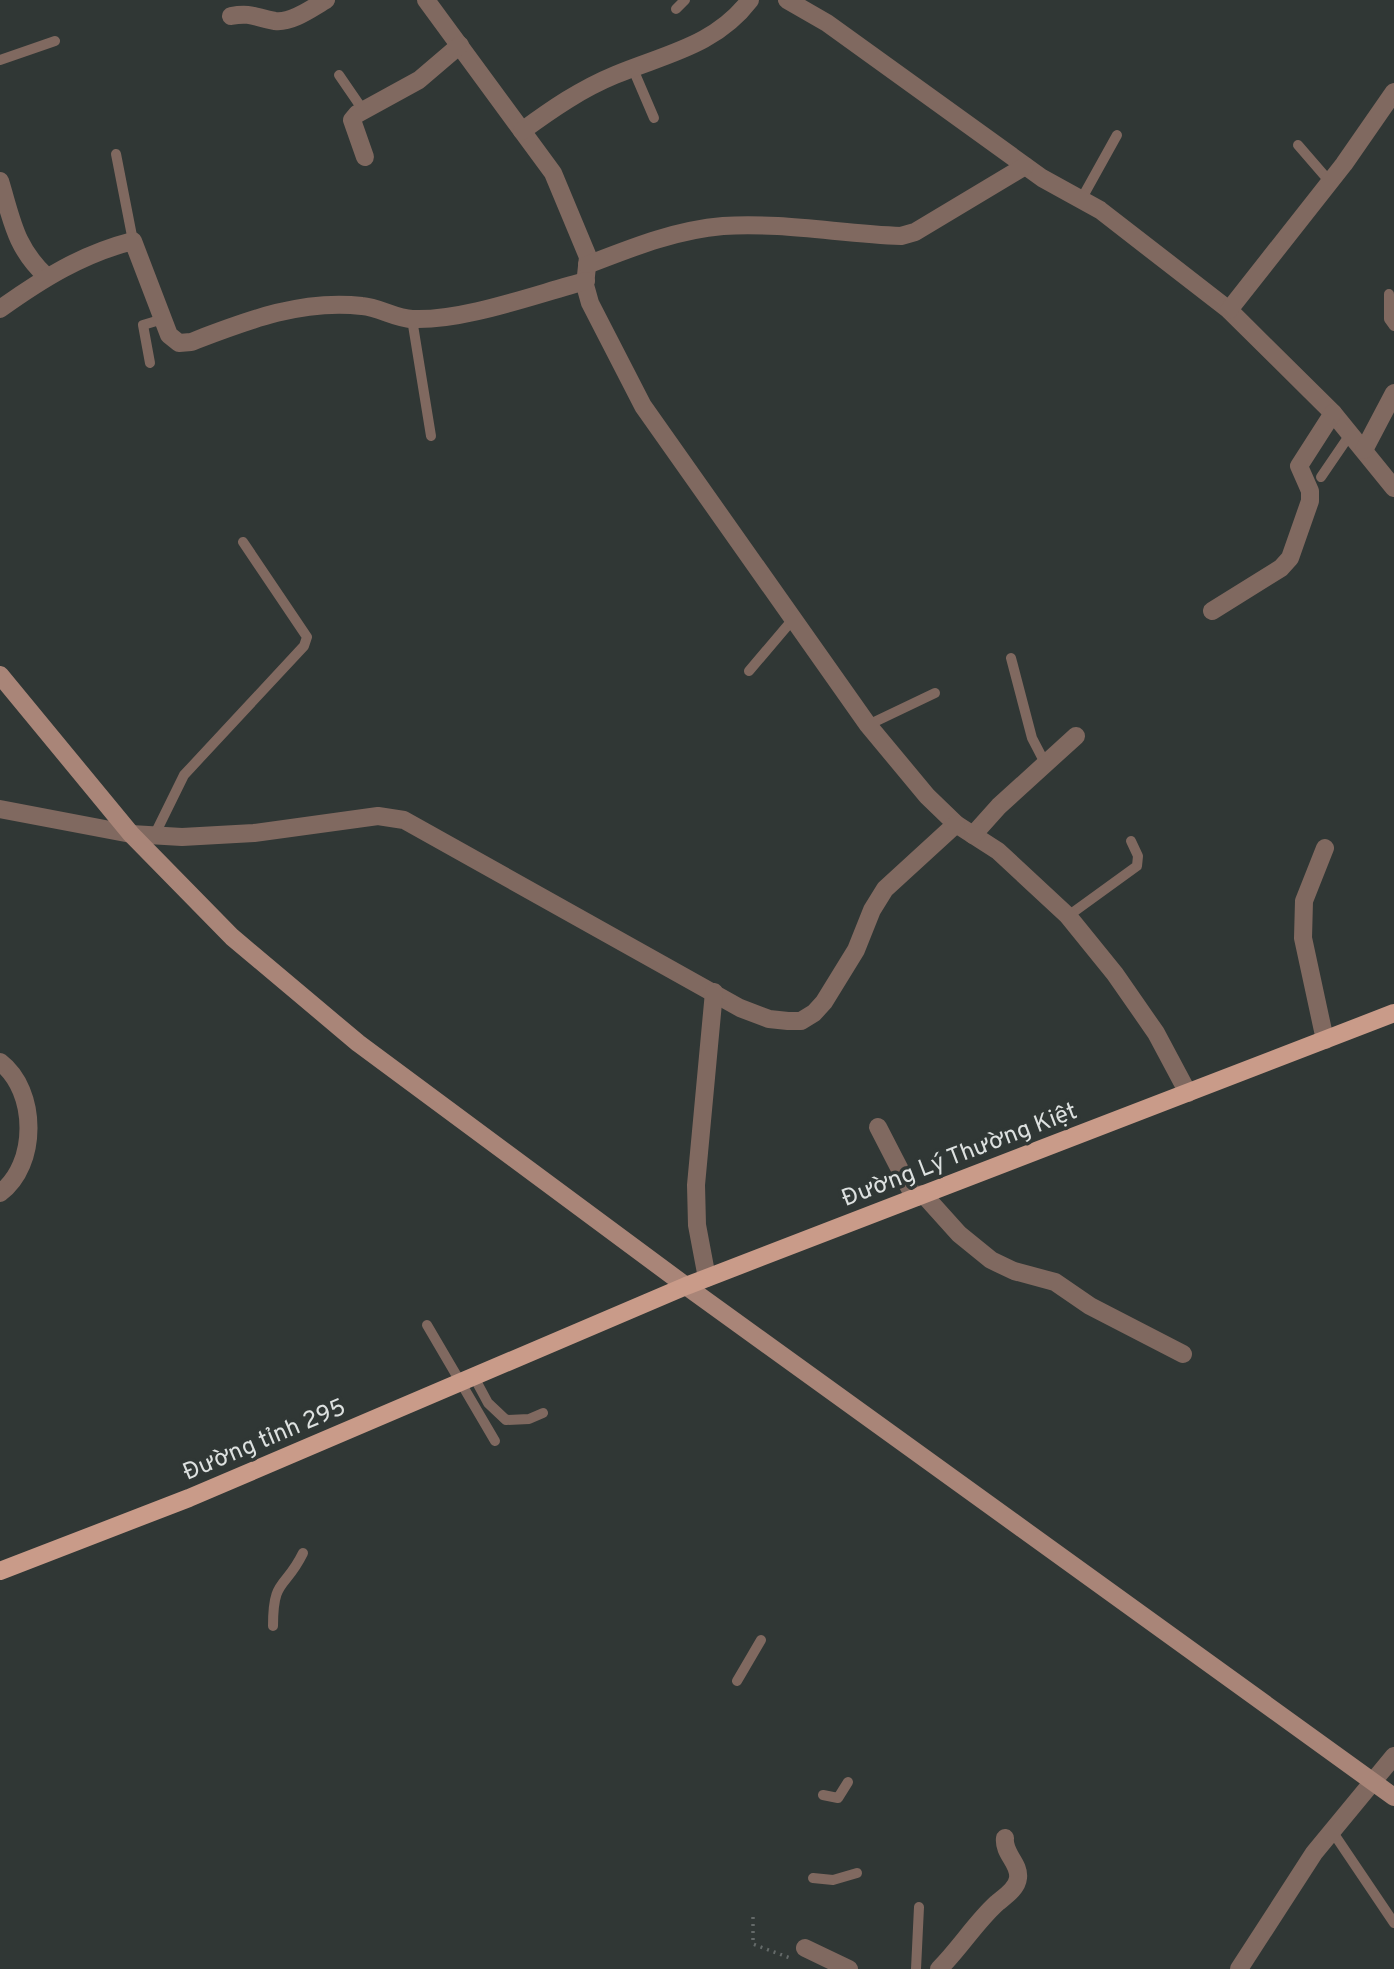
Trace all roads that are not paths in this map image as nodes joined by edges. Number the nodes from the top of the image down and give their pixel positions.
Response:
1 (326, 0) edge
2 (450, 0) edge
3 (685, 0) edge
4 (750, 0) edge
5 (787, 0) edge
6 (430, 5) edge
7 (676, 9) dead end
8 (231, 16) dead end
9 (55, 41) dead end
10 (460, 45) junction
11 (0, 60) edge
12 (633, 69) junction
13 (339, 75) dead end
14 (1394, 92) edge
15 (363, 110) junction
16 (654, 118) dead end
17 (522, 131) junction
18 (1117, 135) dead end
19 (1298, 145) dead end
20 (116, 154) dead end
21 (365, 158) dead end
22 (1025, 166) junction
23 (0, 181) edge
24 (1329, 182) junction
25 (1082, 198) junction
26 (133, 241) junction
27 (587, 273) junction
28 (46, 276) junction
29 (1389, 294) dead end
30 (0, 309) edge
31 (1229, 310) junction
32 (163, 319) junction
33 (412, 319) junction
34 (1394, 326) edge
35 (150, 363) dead end
36 (1394, 393) edge
37 (1334, 413) junction
38 (1351, 433) junction
39 (431, 436) dead end
40 (1364, 450) junction
41 (1321, 477) dead end
42 (1394, 488) edge
43 (243, 541) dead end
44 (1212, 611) dead end
45 (794, 618) junction
46 (1011, 658) dead end
47 (749, 671) dead end
48 (0, 674) edge
49 (935, 693) dead end
50 (868, 725) junction
51 (1076, 736) dead end
52 (1045, 764) junction
53 (0, 809) edge
54 (956, 824) junction
55 (131, 834) junction
56 (155, 834) junction
57 (973, 835) junction
58 (1131, 841) dead end
59 (1325, 848) dead end
60 (1068, 916) junction
61 (714, 992) junction
62 (1394, 1013) edge
63 (1325, 1040) junction
64 (0, 1062) edge
65 (1188, 1093) junction
66 (878, 1127) dead end
67 (0, 1193) edge
68 (920, 1196) junction
69 (707, 1278) junction
70 (686, 1286) junction
71 (427, 1325) dead end
72 (544, 1346) joint
73 (1183, 1354) dead end
74 (467, 1379) junction
75 (543, 1413) dead end
76 (495, 1441) dead end
77 (303, 1553) dead end
78 (0, 1571) edge
79 (273, 1626) dead end
80 (761, 1640) dead end
81 (737, 1681) dead end
82 (1394, 1756) edge
83 (1373, 1782) junction
84 (848, 1783) dead end
85 (823, 1795) dead end
86 (1394, 1797) edge
87 (1332, 1831) junction
88 (1005, 1838) dead end
89 (857, 1873) dead end
90 (814, 1878) dead end
91 (919, 1907) dead end
92 (1394, 1923) edge
93 (798, 1953) road end
94 (849, 1969) edge
95 (916, 1969) edge
96 (940, 1969) edge
97 (1239, 1969) edge

1 - 8 street
2 - 6 street
3 - 7 lane
4 - 12 street
5 - 22 street
6 - 10 street
9 - 11 lane
10 - 15 street
10 - 17 street
12 - 16 lane
12 - 17 street
13 - 15 lane
14 - 24 street
15 - 21 street
17 - 27 street
18 - 25 lane
19 - 24 lane
20 - 26 lane
22 - 25 street
22 - 27 street
23 - 28 street
24 - 31 street
25 - 31 street
26 - 28 street
26 - 32 street
27 - 33 street
27 - 45 street
28 - 30 street
29 - 34 lane
31 - 37 street
32 - 33 street
32 - 35 lane
33 - 39 lane
36 - 40 street
37 - 38 street
37 - 44 street
38 - 40 street
38 - 41 lane
40 - 42 street
43 - 56 lane
45 - 47 lane
45 - 50 street
46 - 52 lane
48 - 55 street
49 - 50 lane
50 - 54 street
51 - 52 street
52 - 57 street
53 - 55 street
54 - 57 street
54 - 61 street
55 - 56 street
55 - 70 street
56 - 61 street
57 - 60 street
58 - 60 lane
59 - 63 street
60 - 65 street
61 - 69 street
62 - 63 main road, Đường Lý Thường Kiệt
63 - 65 main road, Đường Lý Thường Kiệt
64 - 67 street
65 - 68 main road, Đường Lý Thường Kiệt
66 - 68 street
68 - 69 main road, Đường Lý Thường Kiệt
68 - 73 street
69 - 70 main road, Đường Lý Thường Kiệt
70 - 72 main road, Đường Lý Thường Kiệt
70 - 83 street
71 - 74 lane
72 - 74 main road, Đường tỉnh 295
74 - 75 lane
74 - 76 lane
74 - 78 main road, Đường tỉnh 295
77 - 79 lane
80 - 81 lane
82 - 83 street
83 - 86 street
83 - 87 street
84 - 85 lane
87 - 92 lane
87 - 97 street
88 - 96 street
89 - 90 lane
91 - 95 lane
93 - 94 street

